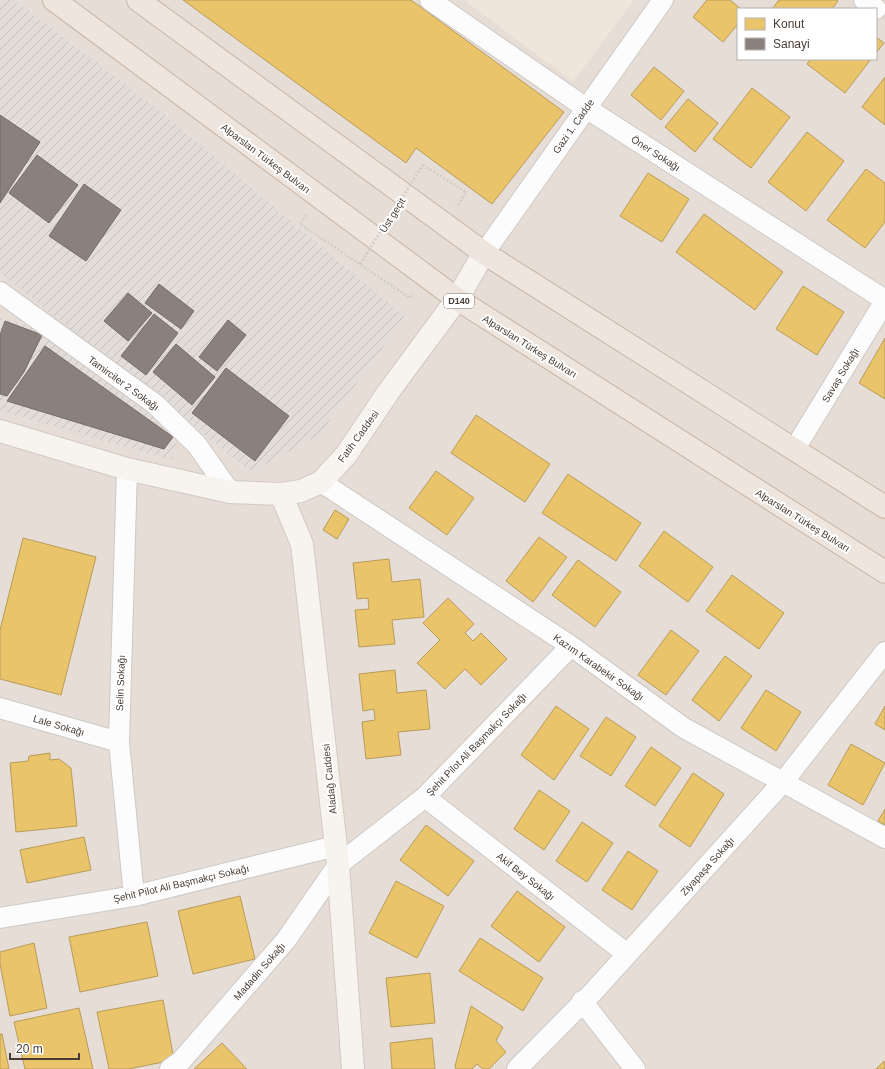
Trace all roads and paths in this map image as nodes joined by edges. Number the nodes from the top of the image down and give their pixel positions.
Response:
1 (54, 0) edge
2 (138, 0) edge
3 (430, 0) edge
4 (663, 0) edge
5 (864, 0) edge
6 (875, 8) edge
7 (877, 10) edge
8 (885, 16) edge
9 (586, 108) junction
10 (466, 192) dead end
11 (404, 195) junction
12 (300, 224) dead end
13 (376, 239) junction
14 (484, 253) junction
15 (360, 264) junction
16 (0, 292) edge
17 (410, 298) dead end
18 (456, 299) junction
19 (885, 301) edge
20 (0, 431) edge
21 (794, 450) junction
22 (127, 469) junction
23 (321, 482) junction
24 (230, 492) junction
25 (281, 494) junction
26 (885, 507) edge
27 (885, 572) edge
28 (571, 646) junction
29 (885, 652) edge
30 (0, 708) edge
31 (119, 742) junction
32 (783, 782) junction
33 (425, 797) junction
34 (885, 838) edge
35 (337, 856) junction
36 (134, 896) junction
37 (0, 918) edge
38 (627, 954) junction
39 (582, 1001) junction
40 (170, 1069) edge
41 (353, 1069) edge
42 (517, 1069) edge
43 (635, 1069) edge

1 - 13 highway, Alparslan Türkeş Bulvarı / D140
2 - 11 highway
3 - 9 street, Öner Sokağı
4 - 9 street, Gazi 1. Cadde
5 - 6 street
7 - 8 street
9 - 14 street, Gazi 1. Cadde
9 - 19 street, Öner Sokağı
10 - 11 path, Üst geçit, bridge
11 - 13 path, Üst geçit, bridge
11 - 14 highway
12 - 15 path
13 - 15 path, Üst geçit, bridge
13 - 18 highway, Alparslan Türkeş Bulvarı / D140
14 - 18 main road, Fatih Caddesi
14 - 21 highway
15 - 17 path
16 - 24 street, Tamirciler 2 Sokağı
18 - 23 main road, Fatih Caddesi
18 - 27 highway, Alparslan Türkeş Bulvarı / D140
19 - 21 street, Savaş Sokağı
20 - 22 main road, Fatih Caddesi
21 - 26 highway
22 - 24 main road, Fatih Caddesi
22 - 31 street, Selin Sokağı
23 - 25 main road, Fatih Caddesi
23 - 28 street, Kazım Karabekir Sokağı
24 - 25 main road, Fatih Caddesi
25 - 35 main road, Aladağ Caddesi
28 - 32 street, Kazım Karabekir Sokağı
28 - 33 street, Şehit Pilot Ali Başmakçı Sokağı
29 - 32 street, Ziyapaşa Sokağı
30 - 31 street, Lale Sokağı
31 - 36 street, Selin Sokağı
32 - 34 street, Kazım Karabekir Sokağı
32 - 38 street, Ziyapaşa Sokağı
33 - 35 street, Şehit Pilot Ali Başmakçı Sokağı
33 - 38 street, Akif Bey Sokağı
35 - 36 street, Şehit Pilot Ali Başmakçı Sokağı
35 - 40 street, Madadin Sokağı
35 - 41 main road, Aladağ Caddesi
36 - 37 street, Şehit Pilot Ali Başmakçı Sokağı
38 - 39 street, Ziyapaşa Sokağı
39 - 42 street, Ziyapaşa Sokağı
39 - 43 street

